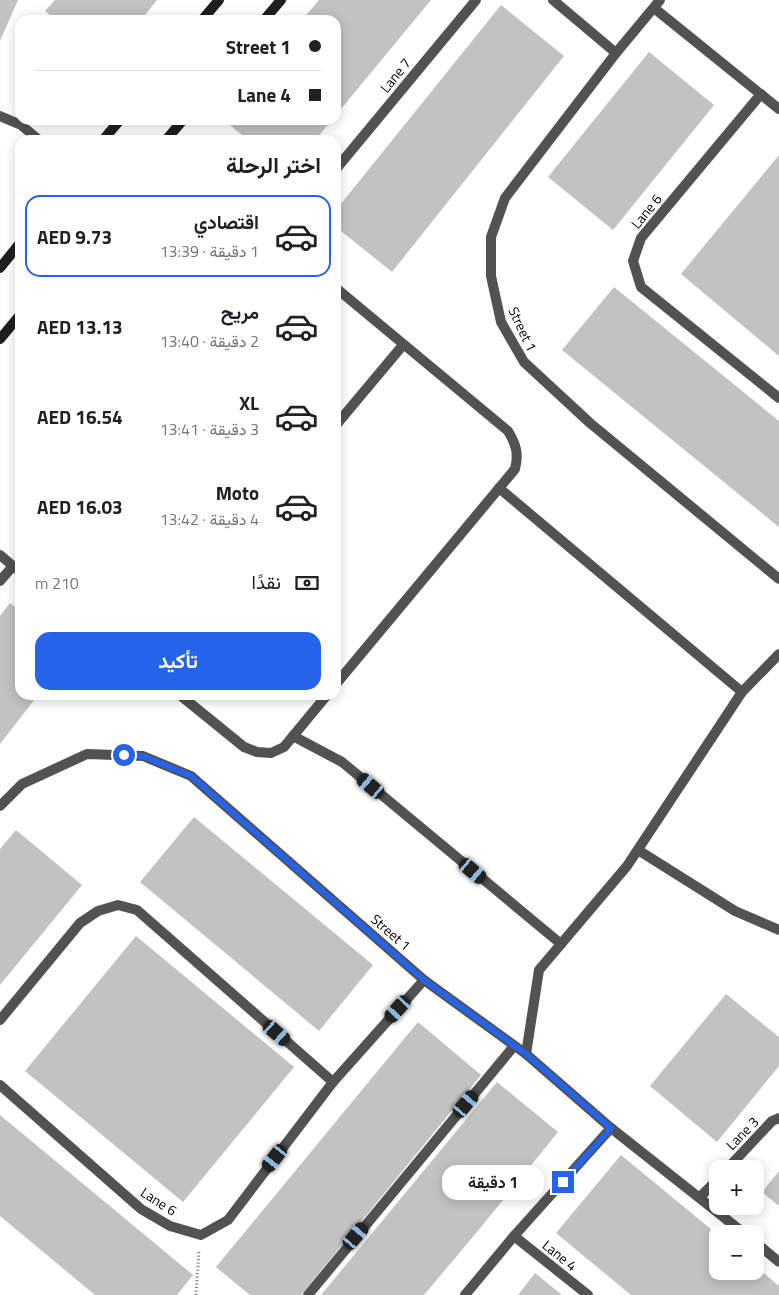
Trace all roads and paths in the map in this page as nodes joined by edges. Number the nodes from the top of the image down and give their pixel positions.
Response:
1 (219, 0) edge
2 (281, 0) edge
3 (476, 0) edge
4 (553, 0) edge
5 (657, 4) edge
6 (206, 15) edge
7 (268, 15) edge
8 (616, 53) junction
9 (762, 94) junction
10 (779, 109) edge
11 (0, 116) edge
12 (15, 122) edge
13 (21, 125) edge
14 (116, 125) edge
15 (178, 125) edge
16 (33, 135) edge
17 (107, 135) edge
18 (170, 135) edge
19 (341, 163) edge
20 (15, 249) edge
21 (0, 268) edge
22 (341, 292) edge
23 (15, 321) edge
24 (0, 339) edge
25 (403, 345) junction
26 (779, 398) edge
27 (341, 419) edge
28 (499, 488) junction
29 (0, 555) edge
30 (15, 566) edge
31 (15, 570) edge
32 (779, 579) edge
33 (0, 581) edge
34 (779, 654) edge
35 (341, 678) edge
36 (742, 692) junction
37 (186, 700) edge
38 (323, 700) edge
39 (293, 736) junction
40 (0, 806) edge
41 (638, 850) junction
42 (779, 930) edge
43 (561, 944) junction
44 (424, 980) junction
45 (0, 1020) edge
46 (514, 1046) junction
47 (526, 1054) junction
48 (333, 1082) junction
49 (0, 1085) edge
50 (779, 1118) edge
51 (611, 1128) junction
52 (735, 1160) edge
53 (709, 1188) edge
54 (700, 1197) junction
55 (734, 1225) edge
56 (201, 1235) junction
57 (514, 1236) junction
58 (764, 1250) edge
59 (779, 1262) edge
60 (196, 1295) edge
61 (308, 1295) edge
62 (466, 1295) edge
63 (588, 1295) edge

1 - 6 main road
2 - 7 main road
3 - 19 street, Lane 7
4 - 8 street
5 - 8 street, Street 1
5 - 9 street
8 - 32 street, Street 1
9 - 10 street
9 - 26 street, Lane 6
11 - 12 street
13 - 16 street
14 - 17 main road
15 - 18 main road
20 - 21 main road
22 - 25 street
23 - 24 main road
25 - 27 street
25 - 28 street
28 - 35 street
28 - 36 street
29 - 30 street
31 - 33 street
34 - 36 street
36 - 41 street
37 - 39 street
38 - 39 street
39 - 43 street
40 - 44 street, Street 1
41 - 42 street
41 - 43 street
43 - 47 street
44 - 46 street, Street 1
44 - 48 street
45 - 48 street
46 - 47 street, Street 1
46 - 61 street
47 - 51 street, Street 1
48 - 56 street
49 - 56 street, Lane 6
50 - 52 street, Lane 3
51 - 54 street, Street 1
51 - 57 street
53 - 54 street
54 - 55 street, Street 1
56 - 60 path
57 - 62 street
57 - 63 street, Lane 4
58 - 59 street

